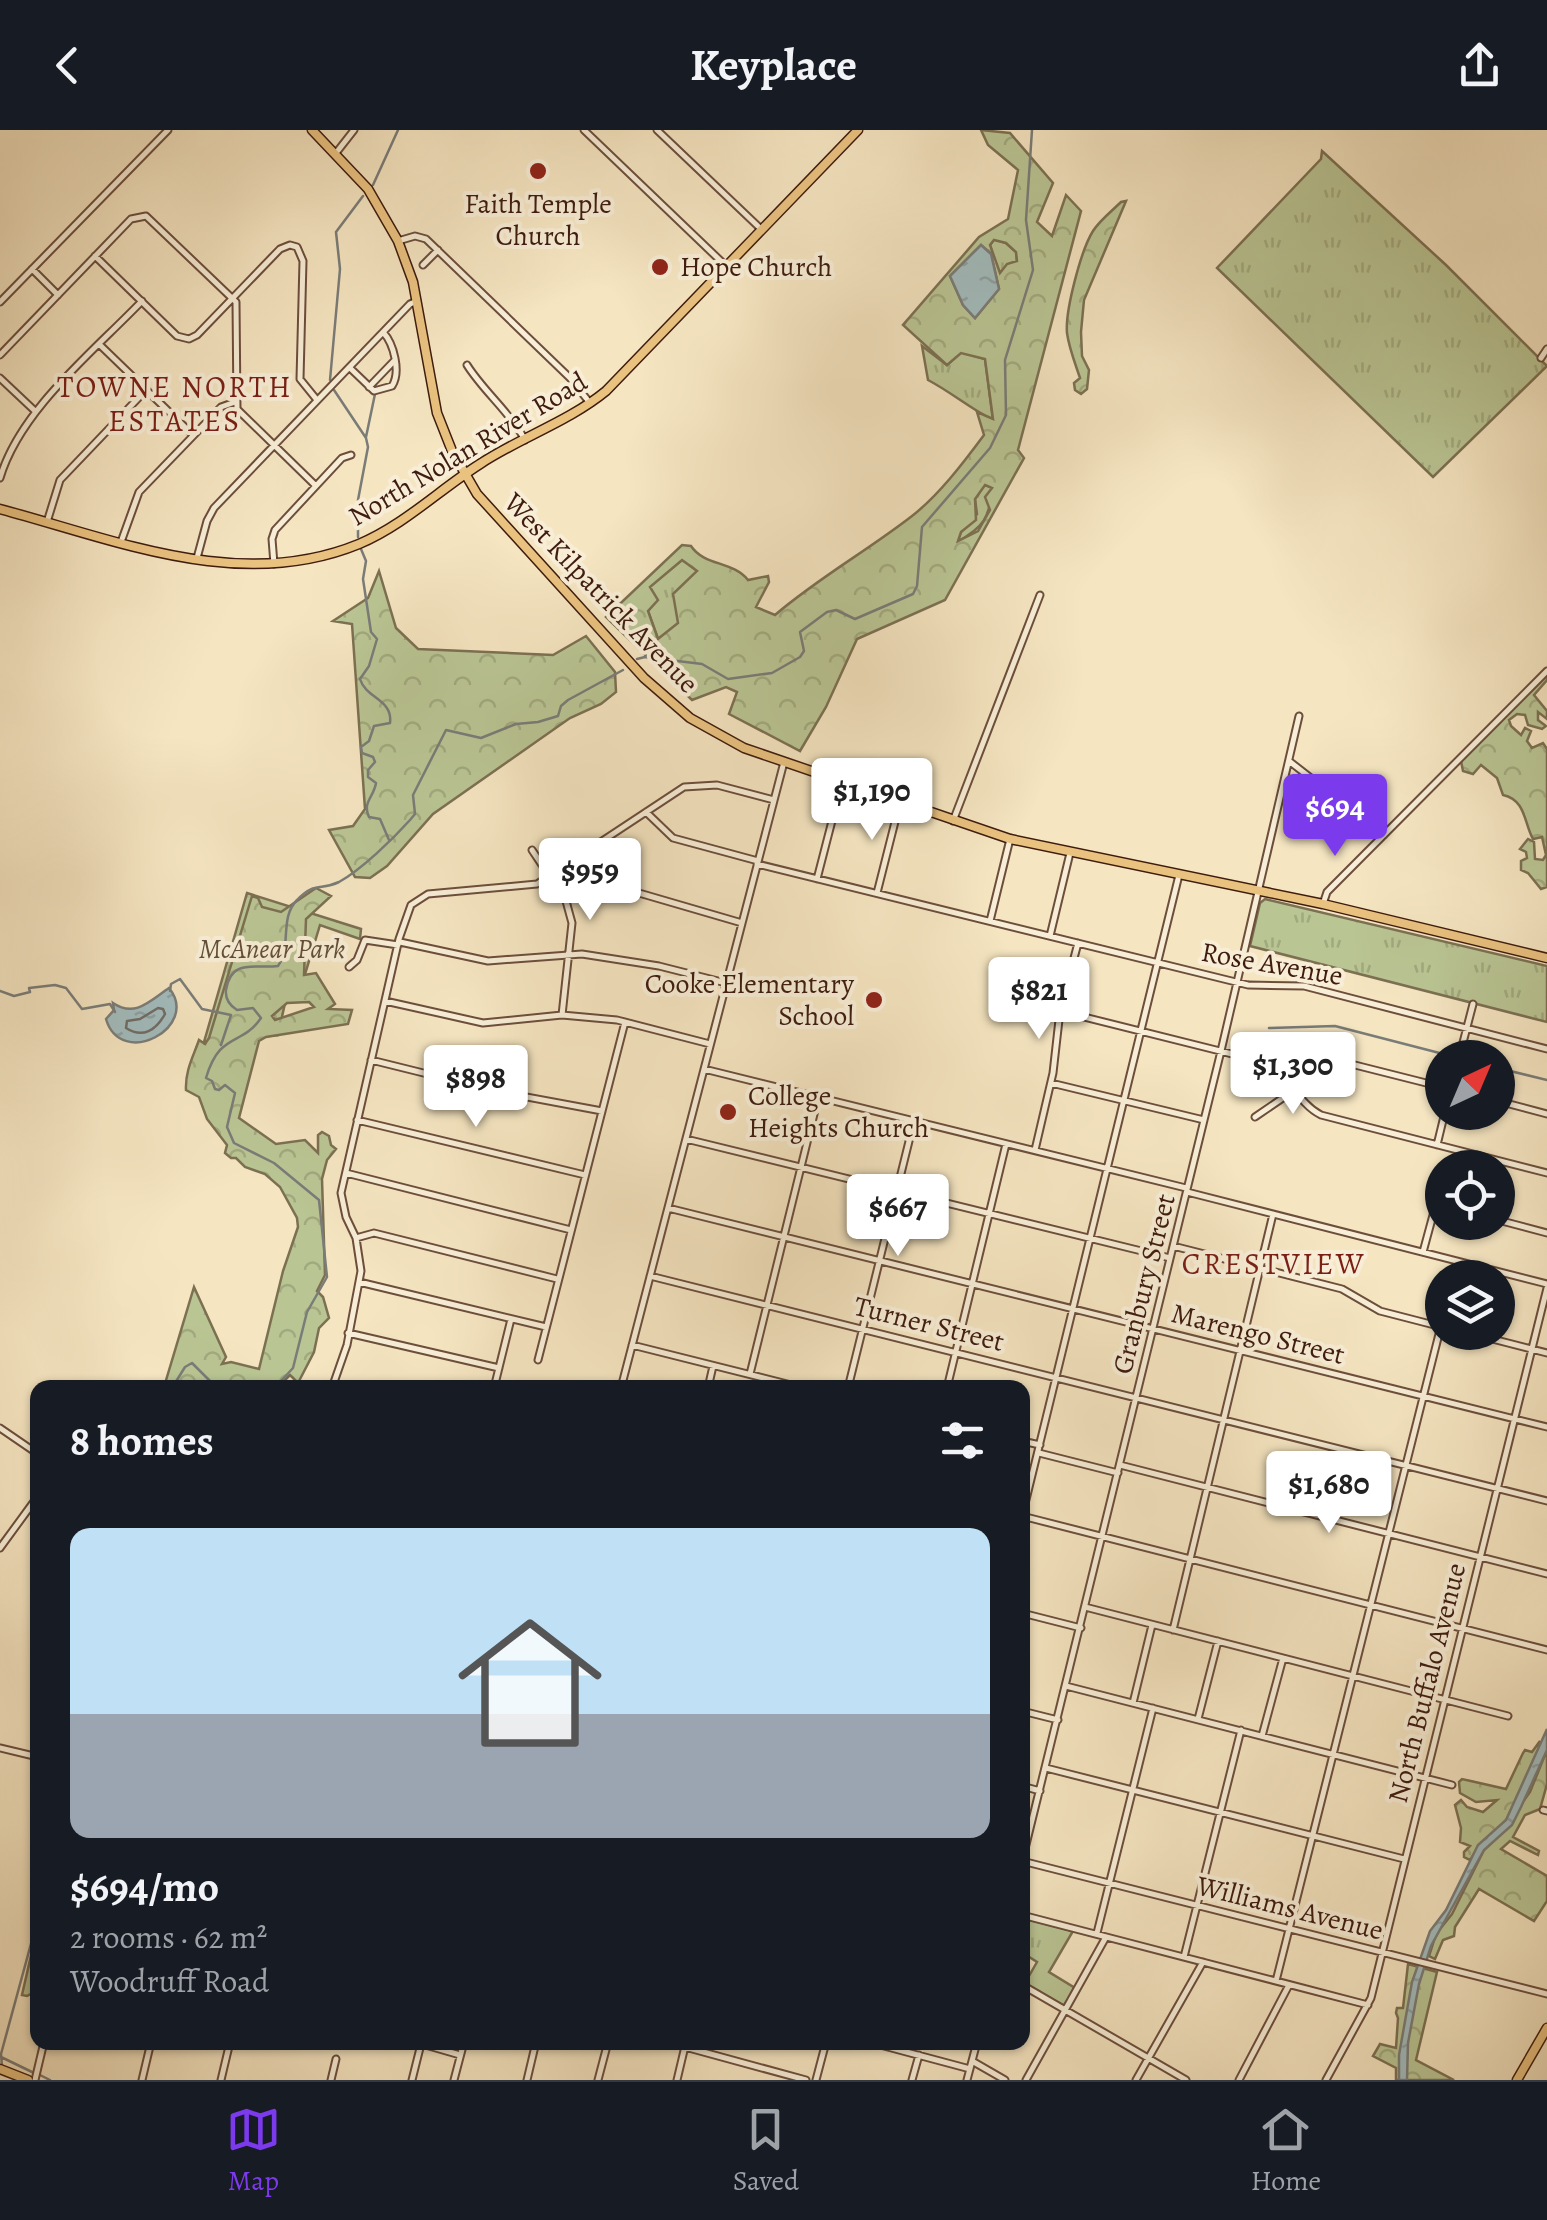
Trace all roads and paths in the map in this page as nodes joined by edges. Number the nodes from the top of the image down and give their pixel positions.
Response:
1 (168, 130) edge
2 (312, 130) edge
3 (354, 130) edge
4 (584, 130) edge
5 (657, 130) edge
6 (858, 130) edge
7 (336, 153) junction
8 (762, 230) junction
9 (398, 241) junction
10 (438, 250) junction
11 (95, 256) junction
12 (423, 265) dead end
13 (726, 266) junction
14 (32, 270) junction
15 (58, 295) junction
16 (233, 298) junction
17 (417, 301) junction
18 (0, 302) edge
19 (142, 302) junction
20 (382, 332) junction
21 (100, 346) junction
22 (1547, 349) edge
23 (0, 355) edge
24 (1541, 358) dead end
25 (394, 360) junction
26 (468, 365) dead end
27 (349, 367) junction
28 (0, 378) edge
29 (369, 387) junction
30 (146, 390) junction
31 (317, 400) junction
32 (235, 402) junction
33 (590, 403) junction
34 (36, 411) junction
35 (193, 436) junction
36 (525, 440) junction
37 (274, 446) junction
38 (351, 455) dead end
39 (465, 474) junction
40 (0, 478) edge
41 (316, 486) junction
42 (0, 509) edge
43 (47, 522) junction
44 (121, 542) junction
45 (196, 560) junction
46 (274, 564) junction
47 (1040, 595) dead end
48 (1547, 670) edge
49 (1299, 716) dead end
50 (1289, 761) junction
51 (784, 762) junction
52 (842, 782) junction
53 (774, 800) junction
54 (900, 802) junction
55 (646, 812) junction
56 (953, 821) junction
57 (1384, 835) junction
58 (1010, 839) junction
59 (598, 845) junction
60 (532, 850) dead end
61 (1070, 853) junction
62 (757, 863) junction
63 (1179, 875) junction
64 (550, 877) junction
65 (817, 879) junction
66 (1259, 890) junction
67 (877, 893) junction
68 (1323, 904) junction
69 (742, 922) junction
70 (990, 922) junction
71 (1050, 936) junction
72 (1078, 943) junction
73 (398, 944) junction
74 (571, 953) junction
75 (1547, 958) edge
76 (1157, 962) junction
77 (350, 968) dead end
78 (1237, 982) junction
79 (726, 983) junction
80 (385, 1001) junction
81 (1473, 1004) dead end
82 (1060, 1011) junction
83 (562, 1016) junction
84 (625, 1022) junction
85 (1467, 1028) junction
86 (1141, 1031) junction
87 (1464, 1040) edge
88 (710, 1044) junction
89 (1547, 1048) edge
90 (1221, 1052) junction
91 (371, 1060) junction
92 (704, 1069) junction
93 (1052, 1083) junction
94 (1425, 1083) edge
95 (1294, 1089) junction
96 (818, 1098) junction
97 (1124, 1101) junction
98 (1515, 1106) edge
99 (602, 1110) junction
100 (1547, 1114) edge
101 (1255, 1118) dead end
102 (357, 1120) junction
103 (1204, 1120) junction
104 (914, 1121) junction
105 (1440, 1130) edge
106 (686, 1140) junction
107 (1006, 1144) junction
108 (1436, 1145) junction
109 (1034, 1150) junction
110 (801, 1167) junction
111 (1108, 1169) junction
112 (346, 1173) junction
113 (1547, 1173) edge
114 (585, 1175) junction
115 (1187, 1190) junction
116 (897, 1191) junction
117 (668, 1208) junction
118 (989, 1213) junction
119 (1273, 1214) junction
120 (1515, 1225) edge
121 (571, 1230) junction
122 (1547, 1233) edge
123 (786, 1236) junction
124 (356, 1238) junction
125 (1090, 1238) junction
126 (1428, 1240) edge
127 (1173, 1246) junction
128 (1424, 1252) junction
129 (1170, 1258) junction
130 (880, 1259) junction
131 (1457, 1260) edge
132 (1260, 1268) junction
133 (650, 1276) junction
134 (1515, 1277) edge
135 (558, 1279) junction
136 (359, 1282) junction
137 (972, 1282) junction
138 (1547, 1286) edge
139 (768, 1305) junction
140 (1074, 1308) junction
141 (510, 1319) junction
142 (1425, 1321) edge
143 (546, 1327) junction
144 (1153, 1328) junction
145 (863, 1329) junction
146 (348, 1333) junction
147 (632, 1345) junction
148 (1515, 1345) edge
149 (1241, 1350) junction
150 (1436, 1350) edge
151 (1532, 1350) junction
152 (956, 1351) junction
153 (1547, 1354) edge
154 (538, 1360) dead end
155 (714, 1366) junction
156 (499, 1368) junction
157 (750, 1374) junction
158 (1058, 1377) junction
159 (334, 1380) edge
160 (496, 1380) edge
161 (623, 1380) edge
162 (710, 1380) edge
163 (773, 1380) edge
164 (850, 1380) edge
165 (948, 1380) edge
166 (1137, 1396) junction
167 (1424, 1396) junction
168 (1224, 1418) junction
169 (1514, 1419) junction
170 (1547, 1427) edge
171 (0, 1428) edge
172 (1030, 1445) edge
173 (30, 1449) edge
174 (1039, 1449) junction
175 (1407, 1464) junction
176 (1120, 1465) junction
177 (1118, 1473) junction
178 (1030, 1484) edge
179 (1208, 1487) junction
180 (1497, 1488) junction
181 (1547, 1500) edge
182 (30, 1507) edge
183 (1030, 1518) edge
184 (1388, 1533) junction
185 (1102, 1536) junction
186 (0, 1548) edge
187 (1479, 1557) junction
188 (1190, 1559) junction
189 (1547, 1574) edge
190 (1370, 1605) junction
191 (1085, 1608) junction
192 (1030, 1615) edge
193 (1152, 1624) junction
194 (1080, 1628) junction
195 (1461, 1628) junction
196 (1173, 1630) junction
197 (1218, 1641) junction
198 (1547, 1650) edge
199 (1283, 1658) junction
200 (1353, 1676) junction
201 (1066, 1686) junction
202 (1443, 1698) junction
203 (1132, 1703) junction
204 (1153, 1708) junction
205 (1030, 1713) edge
206 (1508, 1716) dead end
207 (1198, 1719) junction
208 (1058, 1720) junction
209 (1241, 1730) junction
210 (1262, 1736) junction
211 (0, 1748) edge
212 (1333, 1754) junction
213 (30, 1755) edge
214 (1046, 1768) junction
215 (1424, 1778) junction
216 (1452, 1785) dead end
217 (1030, 1788) edge
218 (1133, 1790) junction
219 (1040, 1791) junction
220 (1220, 1812) junction
221 (1030, 1832) edge
222 (1313, 1836) junction
223 (1404, 1859) junction
224 (1030, 1863) edge
225 (1110, 1882) junction
226 (1198, 1905) junction
227 (1030, 1917) edge
228 (1290, 1928) junction
229 (1097, 1934) junction
230 (1106, 1937) junction
231 (1382, 1952) junction
232 (1184, 1957) junction
233 (1204, 1962) junction
234 (1276, 1982) junction
235 (1288, 1985) junction
236 (1030, 1990) edge
237 (1547, 1994) edge
238 (1368, 2006) junction
239 (1066, 2010) junction
240 (1547, 2028) edge
241 (41, 2050) edge
242 (150, 2050) edge
243 (228, 2050) edge
244 (417, 2050) edge
245 (442, 2050) edge
246 (462, 2050) edge
247 (534, 2050) edge
248 (606, 2050) edge
249 (685, 2050) edge
250 (703, 2050) edge
251 (824, 2050) edge
252 (900, 2050) edge
253 (975, 2050) edge
254 (460, 2055) junction
255 (919, 2055) junction
256 (336, 2059) dead end
257 (1149, 2059) junction
258 (972, 2061) junction
259 (0, 2069) edge
260 (970, 2069) junction
261 (28, 2079) edge
262 (142, 2080) edge
263 (221, 2080) edge
264 (330, 2080) edge
265 (412, 2080) edge
266 (454, 2080) edge
267 (526, 2080) edge
268 (598, 2080) edge
269 (677, 2080) edge
270 (806, 2080) edge
271 (816, 2080) edge
272 (912, 2080) edge
273 (967, 2080) edge
274 (1005, 2080) edge
275 (1026, 2080) edge
276 (1136, 2080) edge
277 (1186, 2080) edge
278 (1239, 2080) edge
279 (1326, 2080) edge
280 (1516, 2080) edge

1 - 14 street
2 - 7 main road, West Kilpatrick Avenue
3 - 7 street
4 - 13 street
5 - 8 street
6 - 8 main road, North Nolan River Road
7 - 9 main road, West Kilpatrick Avenue
8 - 13 main road, North Nolan River Road
9 - 10 street
9 - 17 main road, West Kilpatrick Avenue
10 - 12 street
10 - 33 street
11 - 15 street
11 - 16 street
11 - 19 street
13 - 33 main road, North Nolan River Road
14 - 15 street
14 - 18 street
15 - 23 street
16 - 19 street
16 - 31 street
16 - 32 street
17 - 20 street
17 - 39 main road, West Kilpatrick Avenue
19 - 21 street
20 - 25 street
20 - 27 street
21 - 30 street
21 - 34 street
22 - 24 street
25 - 29 street
25 - 29 street
26 - 36 street
27 - 29 street
27 - 31 street
28 - 34 street
30 - 35 street
30 - 43 street
31 - 37 street
32 - 35 street
32 - 37 street
33 - 36 main road, North Nolan River Road
34 - 40 street
35 - 44 street
36 - 39 main road, North Nolan River Road
37 - 41 street
37 - 45 street
38 - 41 street
39 - 46 main road, North Nolan River Road
39 - 51 main road, West Kilpatrick Avenue
41 - 46 street
42 - 43 main road, North Nolan River Road
43 - 44 main road, North Nolan River Road
44 - 45 main road, North Nolan River Road
45 - 46 main road, North Nolan River Road
47 - 56 street
48 - 57 street
49 - 50 street, Granbury Street
50 - 57 street
50 - 66 street, Granbury Street
51 - 52 main road, West Kilpatrick Avenue
51 - 53 street
52 - 54 main road, West Kilpatrick Avenue
52 - 65 street
53 - 55 street
53 - 62 street
54 - 56 main road, West Kilpatrick Avenue
54 - 67 street
55 - 59 street
55 - 62 street, Rose Avenue
56 - 58 main road, West Kilpatrick Avenue
57 - 68 street
58 - 61 main road, West Kilpatrick Avenue
58 - 70 street
59 - 64 street
59 - 69 street
60 - 64 street
61 - 63 main road, West Kilpatrick Avenue
61 - 71 street
62 - 65 street, Rose Avenue
62 - 69 street
63 - 66 main road, West Kilpatrick Avenue
63 - 76 street
64 - 73 street
64 - 74 street
65 - 67 street, Rose Avenue
66 - 68 main road, West Kilpatrick Avenue
66 - 78 street, Granbury Street
67 - 70 street, Rose Avenue
68 - 75 main road, West Kilpatrick Avenue
69 - 79 street
70 - 71 street, Rose Avenue
71 - 72 street, Rose Avenue
72 - 76 street, Rose Avenue
72 - 82 street
73 - 74 street
73 - 77 street
73 - 80 street
74 - 79 street
74 - 83 street
76 - 78 street, Rose Avenue
76 - 86 street
78 - 85 street, Rose Avenue
78 - 90 street, Granbury Street
79 - 88 street
80 - 83 street
80 - 91 street
81 - 85 street
82 - 86 street
82 - 93 street
83 - 84 street
84 - 88 street
84 - 99 street
85 - 87 street
85 - 89 street, Rose Avenue
86 - 90 street
86 - 97 street
88 - 92 street
90 - 95 street
90 - 103 street, Granbury Street
91 - 99 street
91 - 102 street
92 - 96 street
92 - 106 street
93 - 97 street
93 - 109 street
94 - 95 street
95 - 101 street
95 - 108 street
96 - 104 street
96 - 110 street
97 - 103 street
97 - 111 street
98 - 100 street
99 - 114 street
102 - 112 street
102 - 114 street
103 - 115 street, Granbury Street
104 - 107 street
104 - 116 street
105 - 108 street
106 - 110 street
106 - 117 street
107 - 109 street
107 - 118 street
108 - 113 street
109 - 111 street
110 - 116 street
110 - 123 street
111 - 115 street
111 - 125 street
112 - 121 street
112 - 124 street
114 - 121 street
115 - 119 street
115 - 127 street, Granbury Street
116 - 118 street
116 - 130 street
117 - 123 street, Marengo Street
117 - 133 street
118 - 125 street
118 - 137 street
119 - 128 street
119 - 132 street
120 - 122 street
121 - 135 street
123 - 130 street, Marengo Street
123 - 139 street
124 - 135 street
124 - 136 street
125 - 129 street
125 - 140 street
126 - 128 street
127 - 129 street, Granbury Street
127 - 132 street
128 - 131 street
129 - 144 street, Granbury Street
130 - 137 street, Marengo Street
130 - 145 street
132 - 142 street
132 - 149 street
133 - 139 street, Turner Street
133 - 147 street
134 - 138 street
135 - 143 street
136 - 141 street
136 - 146 street
137 - 140 street, Marengo Street
137 - 152 street
138 - 151 street, North Buffalo Avenue
139 - 145 street, Turner Street
139 - 157 street
140 - 144 street, Marengo Street
140 - 158 street
141 - 143 street
141 - 156 street
143 - 154 street
144 - 149 street, Marengo Street
144 - 166 street, Granbury Street
145 - 152 street, Turner Street
145 - 164 street
146 - 156 street
146 - 159 street
147 - 155 street
147 - 161 street
148 - 151 street
149 - 167 street, Marengo Street
149 - 168 street
150 - 167 street
151 - 153 street
151 - 169 street, North Buffalo Avenue
152 - 158 street, Turner Street
152 - 165 street
155 - 157 street
155 - 162 street
156 - 160 street
157 - 163 street
158 - 166 street, Turner Street
158 - 174 street
166 - 168 street, Turner Street
166 - 176 street, Granbury Street
167 - 169 street, Marengo Street
167 - 175 street
168 - 175 street, Turner Street
168 - 179 street
169 - 170 street, Marengo Street
169 - 180 street, North Buffalo Avenue
171 - 173 street
172 - 174 street
174 - 177 street
174 - 178 street
175 - 180 street, Turner Street
175 - 184 street
176 - 177 street, Granbury Street
176 - 179 street
177 - 185 street, Granbury Street
179 - 184 street
179 - 188 street
180 - 181 street, Turner Street
180 - 187 street, North Buffalo Avenue
182 - 186 street
183 - 185 street
184 - 187 street
184 - 190 street
185 - 188 street
185 - 191 street, Granbury Street
187 - 189 street
187 - 195 street, North Buffalo Avenue
188 - 190 street
188 - 196 street
190 - 195 street
190 - 200 street
191 - 193 street
191 - 194 street, Granbury Street
192 - 194 street
193 - 196 street
193 - 203 street
194 - 201 street, Granbury Street
195 - 198 street
195 - 202 street, North Buffalo Avenue
196 - 197 street
197 - 199 street
197 - 207 street
199 - 200 street
199 - 210 street
200 - 202 street
200 - 212 street
201 - 203 street
201 - 208 street, Granbury Street
202 - 206 street
202 - 215 street, North Buffalo Avenue
203 - 204 street
204 - 207 street
204 - 218 street
205 - 208 street
207 - 209 street
208 - 214 street, Granbury Street
209 - 210 street
209 - 220 street
210 - 212 street
211 - 213 street
212 - 215 street
212 - 222 street
214 - 218 street
214 - 219 street, Granbury Street
215 - 216 street
215 - 223 street, North Buffalo Avenue
217 - 219 street
218 - 220 street
218 - 225 street
219 - 221 street, Granbury Street
220 - 222 street
220 - 226 street
222 - 223 street
222 - 228 street
223 - 231 street, North Buffalo Avenue
224 - 225 street, Williams Avenue
225 - 226 street, Williams Avenue
225 - 229 street
226 - 228 street, Williams Avenue
226 - 232 street
227 - 229 street
228 - 231 street, Williams Avenue
228 - 234 street
229 - 230 street
230 - 232 street
230 - 239 street
231 - 237 street, Williams Avenue
231 - 238 street, North Buffalo Avenue
232 - 233 street
233 - 234 street
233 - 257 street
234 - 235 street
235 - 238 street
235 - 278 street
236 - 239 street
238 - 279 street, North Buffalo Avenue
239 - 257 street
239 - 275 street
240 - 280 main road
241 - 261 street
242 - 262 street
243 - 263 street
244 - 265 street
245 - 254 street
246 - 254 street
247 - 267 street
248 - 268 street
249 - 269 street
250 - 270 street
251 - 271 street
252 - 255 street
253 - 258 street
254 - 266 street
255 - 260 street
255 - 272 street
256 - 264 street
257 - 276 street
257 - 277 street
258 - 260 street
258 - 274 street
259 - 261 main road
260 - 273 street

